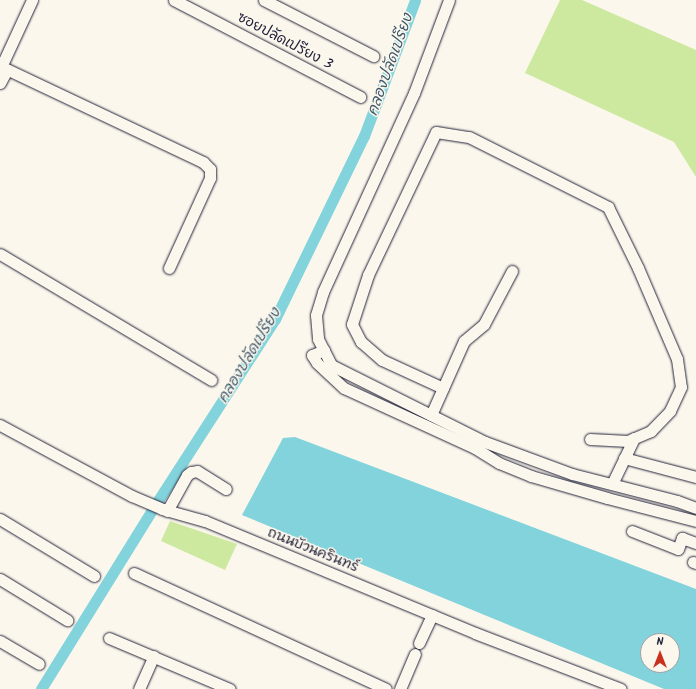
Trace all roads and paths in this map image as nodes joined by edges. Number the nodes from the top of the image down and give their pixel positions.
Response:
1 (32, 0) edge
2 (174, 0) edge
3 (264, 0) edge
4 (449, 0) edge
5 (373, 56) dead end
6 (3, 67) edge
7 (0, 83) edge
8 (360, 97) dead end
9 (0, 254) edge
10 (169, 268) dead end
11 (512, 271) dead end
12 (324, 350) junction
13 (211, 380) dead end
14 (443, 388) junction
15 (431, 415) junction
16 (0, 425) edge
17 (634, 438) junction
18 (590, 439) dead end
19 (624, 458) junction
20 (696, 477) edge
21 (612, 484) junction
22 (226, 489) dead end
23 (696, 508) edge
24 (164, 510) junction
25 (0, 519) edge
26 (696, 521) edge
27 (632, 531) dead end
28 (696, 543) edge
29 (134, 573) dead end
30 (94, 576) dead end
31 (0, 579) edge
32 (432, 615) junction
33 (67, 620) dead end
34 (110, 638) dead end
35 (0, 641) edge
36 (419, 643) dead end
37 (415, 654) dead end
38 (154, 656) junction
39 (39, 664) dead end
40 (139, 689) edge
41 (230, 689) edge
42 (386, 689) edge
43 (400, 689) edge
44 (621, 689) edge

1 - 6 street
2 - 8 street, ซอยปลัดเปรียง 3
3 - 5 street
4 - 12 street
6 - 7 street
6 - 10 street
9 - 13 street
11 - 14 street
12 - 15 street
12 - 26 street
14 - 15 street
14 - 17 street
15 - 21 street
16 - 24 street, ถนนบัวนครินทร์
17 - 18 street
17 - 19 street
19 - 20 street
19 - 21 street
21 - 23 street
22 - 24 street
24 - 32 street, ถนนบัวนครินทร์
25 - 30 street
27 - 28 street
29 - 42 street
31 - 33 street
32 - 36 street
32 - 44 street, ถนนบัวนครินทร์
34 - 38 street
35 - 39 street
37 - 43 street
38 - 40 street
38 - 41 street

